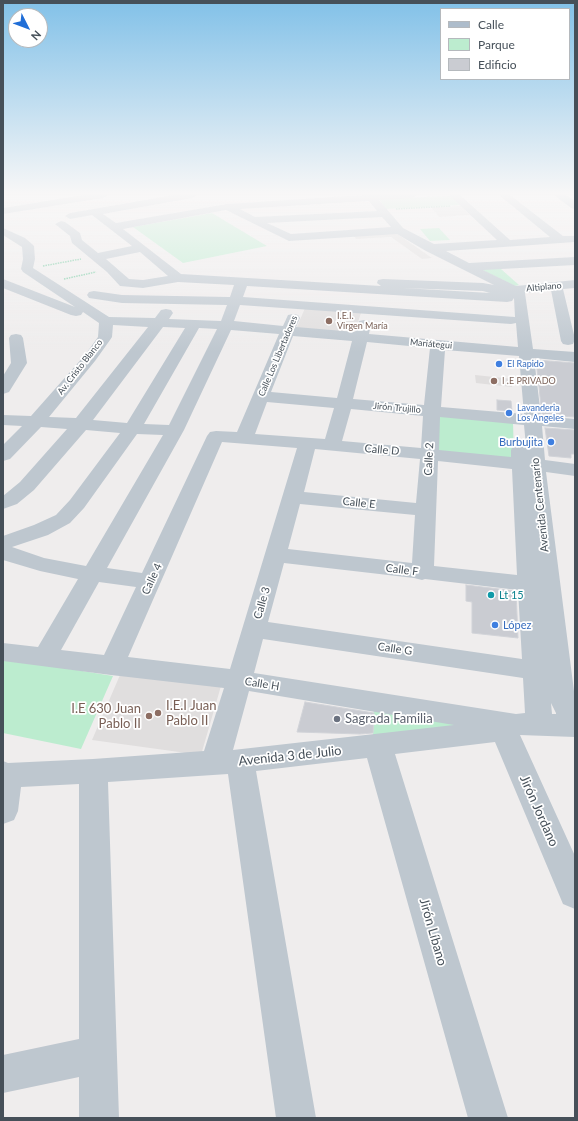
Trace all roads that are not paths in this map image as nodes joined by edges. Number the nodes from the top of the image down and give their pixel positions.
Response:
1 (28, 247) edge
2 (83, 247) edge
3 (441, 247) edge
4 (142, 248) joint
5 (430, 248) joint
6 (95, 257) junction
7 (575, 261) edge
8 (467, 267) junction
9 (178, 278) junction
10 (310, 281) junction
11 (242, 282) junction
12 (3, 283) edge
13 (374, 284) junction
14 (569, 286) edge
15 (94, 294) dead end
16 (510, 294) junction
17 (175, 299) junction
18 (234, 301) junction
19 (299, 305) junction
20 (367, 311) junction
21 (106, 320) junction
22 (511, 320) junction
23 (159, 323) junction
24 (194, 325) junction
25 (226, 325) junction
26 (288, 330) junction
27 (16, 338) dead end
28 (361, 338) junction
29 (568, 341) dead end
30 (438, 344) junction
31 (520, 352) junction
32 (575, 357) edge
33 (3, 389) edge
34 (261, 396) junction
35 (344, 404) junction
36 (575, 409) edge
37 (432, 411) junction
38 (528, 415) junction
39 (3, 420) edge
40 (35, 422) junction
41 (81, 424) junction
42 (575, 424) edge
43 (132, 429) junction
44 (175, 430) junction
45 (244, 438) junction
46 (308, 443) junction
47 (332, 445) junction
48 (429, 454) junction
49 (3, 455) edge
50 (528, 465) junction
51 (575, 470) edge
52 (293, 497) junction
53 (3, 503) edge
54 (425, 510) junction
55 (3, 543) edge
56 (3, 553) edge
57 (276, 555) junction
58 (422, 573) junction
59 (92, 574) junction
60 (151, 581) junction
61 (529, 584) junction
62 (254, 629) junction
63 (3, 652) edge
64 (44, 658) junction
65 (111, 666) junction
66 (535, 670) junction
67 (239, 680) junction
68 (575, 720) edge
69 (521, 726) junction
70 (575, 726) edge
71 (378, 746) junction
72 (228, 762) junction
73 (94, 771) junction
74 (6, 774) edge
75 (3, 810) edge
76 (575, 893) edge
77 (97, 1054) junction
78 (3, 1074) edge
79 (99, 1118) edge
80 (296, 1118) edge
81 (488, 1118) edge

1 - 21 street
2 - 6 street
3 - 5 street
4 - 6 street
4 - 9 street
5 - 8 street
6 - 9 street, Altiplano
7 - 8 street
8 - 16 street
9 - 11 street, Altiplano
10 - 11 street, Altiplano
10 - 13 street, Altiplano
10 - 19 street, Calle Los Libertadores
11 - 18 street
12 - 21 street
13 - 16 street, Altiplano
13 - 20 street
14 - 16 street, Altiplano
14 - 29 street
15 - 17 street
16 - 22 street, Avenida Centenario
16 - 31 street, Avenida Centenario
17 - 18 street
17 - 23 street
18 - 19 street
18 - 25 street
19 - 20 street
19 - 26 street, Calle Los Libertadores
20 - 22 street
20 - 28 street
21 - 23 street, Mariátegui
21 - 40 street, Av. Cristo Blanco
22 - 31 street, Avenida Centenario
23 - 24 street, Mariátegui
23 - 41 street
24 - 25 street, Mariátegui
24 - 43 street
25 - 26 street, Mariátegui
25 - 44 street
26 - 28 street, Mariátegui
26 - 34 street, Calle Los Libertadores
27 - 33 street
28 - 30 street, Mariátegui
28 - 35 street
30 - 31 street, Mariátegui
30 - 37 street, Calle 2
31 - 32 street, Mariátegui
31 - 38 street, Avenida Centenario
34 - 35 street, Jirón Trujillo
34 - 45 street, Calle Los Libertadores
35 - 37 street, Jirón Trujillo
35 - 47 street
36 - 38 street
37 - 38 street, Jirón Trujillo
37 - 48 street, Calle 2
38 - 42 street
38 - 50 street, Avenida Centenario
39 - 40 street
40 - 41 street
40 - 49 street, Av. Cristo Blanco
41 - 43 street
41 - 53 street
43 - 44 street
43 - 55 street
44 - 59 street
45 - 46 street, Calle D
45 - 60 street, Calle 4
46 - 47 street, Calle D
46 - 52 street, Calle 3
47 - 48 street, Calle D
48 - 50 street, Calle D
48 - 54 street, Calle 2
50 - 51 street, Calle D
50 - 61 street, Avenida Centenario
50 - 68 street, Avenida Centenario
52 - 54 street, Calle E
52 - 57 street, Calle 3
54 - 58 street, Calle 2
56 - 59 street
57 - 58 street, Calle F
57 - 62 street, Calle 3
58 - 61 street, Calle F
59 - 60 street
59 - 64 street
60 - 65 street, Calle 4
61 - 66 street, Avenida Centenario
62 - 66 street, Calle G
62 - 67 street, Calle 3
63 - 64 street, Calle H
64 - 65 street, Calle H
65 - 67 street, Calle H
66 - 69 street, Avenida Centenario
67 - 69 street, Calle H
67 - 72 street, Calle 3
69 - 70 street, Avenida 3 de Julio
69 - 71 street, Avenida 3 de Julio
69 - 76 street, Jirón Jordano
71 - 72 street, Avenida 3 de Julio
71 - 81 street, Jirón Líbano
72 - 73 street, Avenida 3 de Julio
72 - 80 street
73 - 74 street, Avenida 3 de Julio
73 - 77 street
74 - 75 street
77 - 78 street
77 - 79 street

